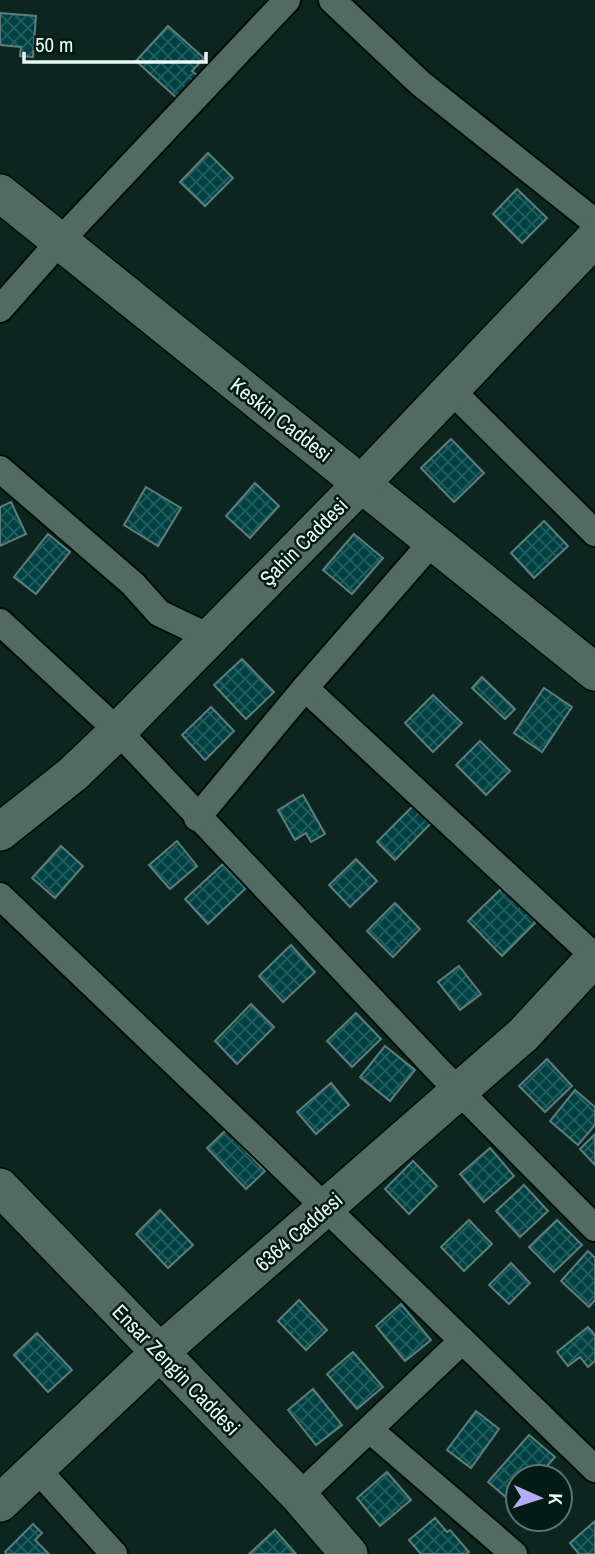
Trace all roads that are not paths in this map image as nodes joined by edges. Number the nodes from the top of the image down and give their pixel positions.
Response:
1 (287, 0) edge
2 (332, 0) edge
3 (0, 193) edge
4 (595, 222) edge
5 (595, 238) edge
6 (60, 241) junction
7 (0, 309) edge
8 (451, 390) junction
9 (0, 469) edge
10 (362, 484) junction
11 (595, 533) edge
12 (433, 541) junction
13 (0, 622) edge
14 (209, 637) junction
15 (595, 672) edge
16 (305, 688) junction
17 (118, 731) junction
18 (197, 818) junction
19 (0, 832) edge
20 (0, 896) edge
21 (595, 957) edge
22 (459, 1091) junction
23 (0, 1187) edge
24 (326, 1208) junction
25 (595, 1228) edge
26 (462, 1341) junction
27 (159, 1353) junction
28 (370, 1430) junction
29 (37, 1469) junction
30 (595, 1469) edge
31 (299, 1496) junction
32 (0, 1503) edge
33 (114, 1554) edge
34 (349, 1554) edge
35 (514, 1554) edge

1 - 6 street
2 - 4 street
3 - 6 street, Keskin Caddesi
5 - 8 street, Şahin Caddesi
6 - 7 street
6 - 10 street, Keskin Caddesi
8 - 10 street, Şahin Caddesi
8 - 11 street
9 - 14 street
10 - 12 street, Keskin Caddesi
10 - 14 street, Şahin Caddesi
12 - 15 street, Keskin Caddesi
12 - 16 street
13 - 17 street
14 - 17 street, Şahin Caddesi
16 - 18 street
16 - 21 street
17 - 18 street
17 - 19 street, Şahin Caddesi
18 - 22 street
20 - 24 street
21 - 22 street, 6364 Caddesi
22 - 24 street, 6364 Caddesi
22 - 25 street
23 - 27 street, Ensar Zengin Caddesi
24 - 26 street
24 - 27 street, 6364 Caddesi
26 - 28 street
26 - 30 street
27 - 29 street, 6364 Caddesi
27 - 31 street, Ensar Zengin Caddesi
28 - 31 street
28 - 35 street
29 - 32 street, 6364 Caddesi
29 - 33 street
31 - 34 street, Ensar Zengin Caddesi

